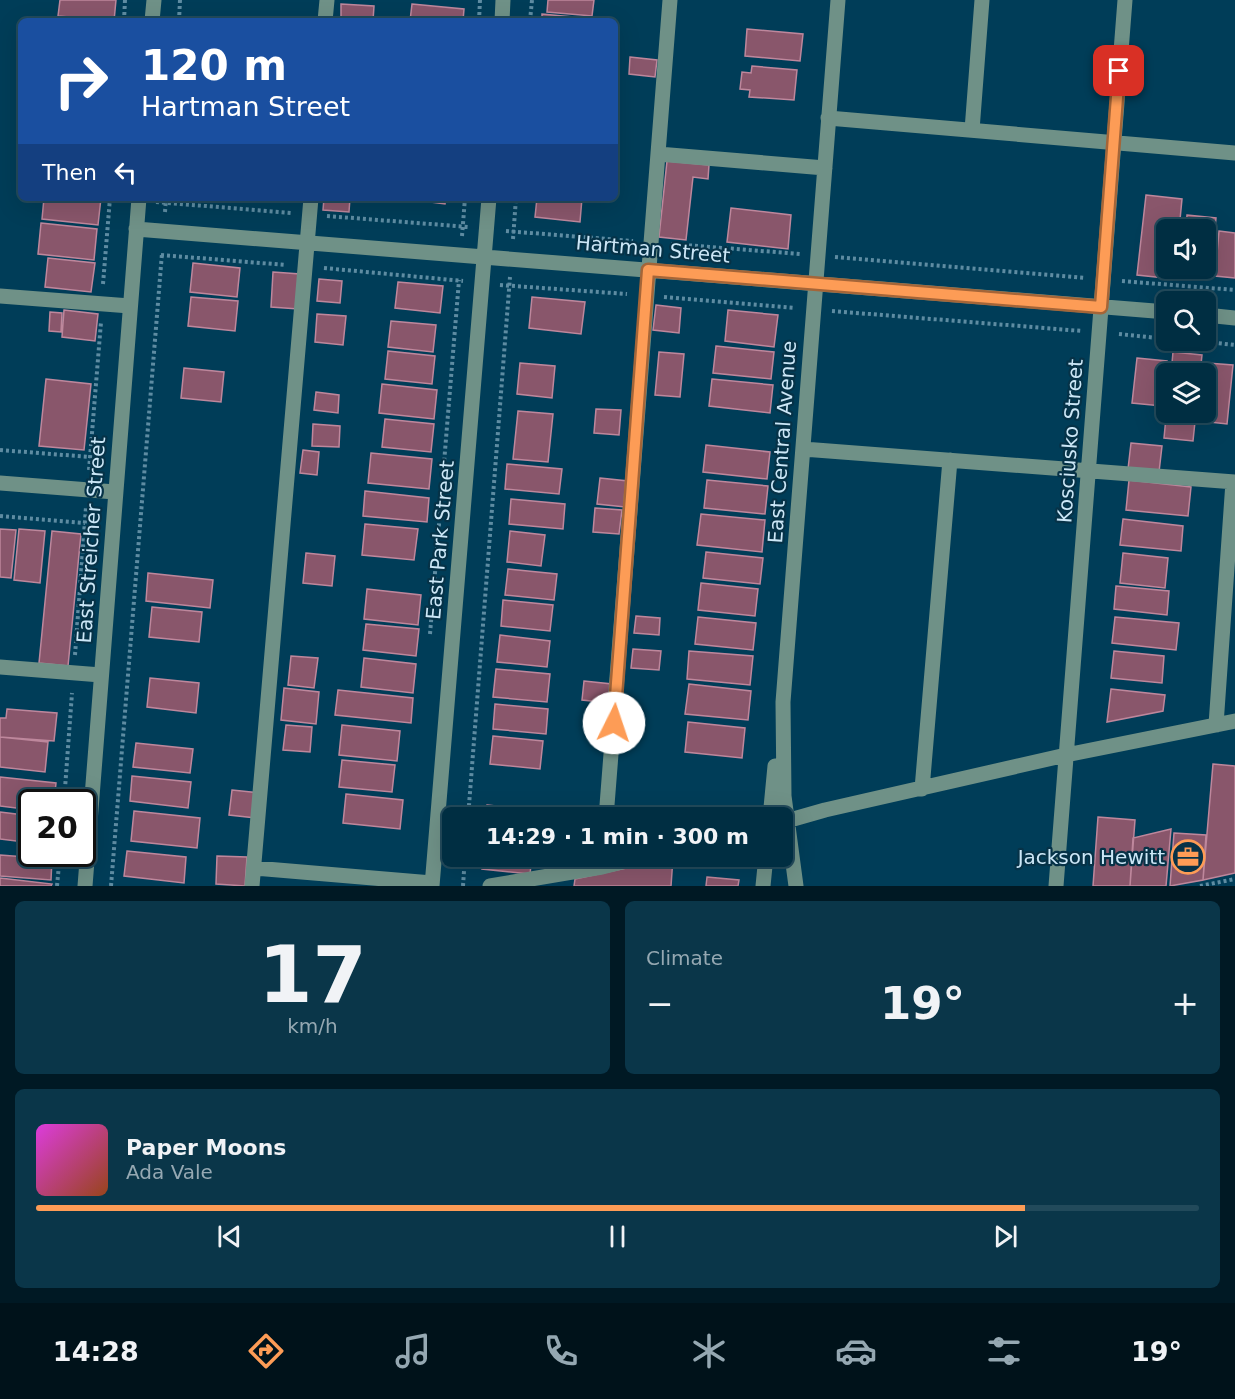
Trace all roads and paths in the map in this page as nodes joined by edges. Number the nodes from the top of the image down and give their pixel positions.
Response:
1 (126, 0) edge
2 (154, 0) edge
3 (180, 0) edge
4 (327, 0) edge
5 (480, 0) edge
6 (503, 0) edge
7 (532, 0) edge
8 (670, 0) edge
9 (838, 0) edge
10 (982, 0) edge
11 (1125, 0) edge
12 (124, 18) edge
13 (152, 18) edge
14 (179, 18) edge
15 (325, 18) edge
16 (479, 18) edge
17 (501, 18) edge
18 (530, 18) edge
19 (828, 118) junction
20 (972, 130) junction
21 (1114, 142) junction
22 (658, 153) junction
23 (1235, 153) edge
24 (825, 168) junction
25 (138, 201) edge
26 (165, 201) edge
27 (175, 201) edge
28 (311, 201) edge
29 (465, 201) edge
30 (489, 201) edge
31 (516, 201) edge
32 (310, 214) junction
33 (463, 227) junction
34 (136, 229) junction
35 (487, 229) junction
36 (163, 231) junction
37 (514, 231) junction
38 (651, 242) junction
39 (308, 243) junction
40 (461, 255) junction
41 (818, 256) junction
42 (485, 257) junction
43 (512, 259) junction
44 (648, 270) junction
45 (1103, 279) junction
46 (816, 284) junction
47 (1235, 290) edge
48 (0, 296) edge
49 (130, 306) junction
50 (1101, 307) junction
51 (1156, 311) edge
52 (1216, 316) edge
53 (1235, 318) edge
54 (1216, 343) edge
55 (1235, 345) edge
56 (803, 449) junction
57 (0, 450) edge
58 (90, 457) dead end
59 (950, 460) junction
60 (1088, 471) junction
61 (1234, 482) edge
62 (0, 483) edge
63 (115, 492) junction
64 (0, 516) edge
65 (85, 523) dead end
66 (429, 645) dead end
67 (0, 667) edge
68 (101, 675) junction
69 (785, 683) junction
70 (1235, 721) edge
71 (1216, 725) junction
72 (1066, 756) junction
73 (922, 789) junction
74 (469, 807) edge
75 (607, 807) edge
76 (771, 807) edge
77 (784, 807) edge
78 (793, 820) edge
79 (59, 867) edge
80 (464, 867) edge
81 (579, 867) edge
82 (765, 867) edge
83 (793, 867) edge
84 (254, 868) junction
85 (1235, 879) edge
86 (432, 884) edge
87 (57, 886) edge
88 (85, 886) edge
89 (111, 886) edge
90 (252, 886) edge
91 (463, 886) edge
92 (490, 886) edge
93 (763, 886) edge
94 (796, 886) edge
95 (1056, 886) edge
96 (1200, 886) edge

1 - 12 path
2 - 13 street
3 - 14 path
4 - 15 street
5 - 16 path
6 - 17 street
7 - 18 path
8 - 22 street
9 - 19 street, East Central Avenue
10 - 20 street
11 - 21 street, Kosciusko Street
19 - 20 street
19 - 24 street, East Central Avenue
20 - 21 street
21 - 23 street
21 - 45 street, Kosciusko Street
22 - 24 street
22 - 38 street
24 - 41 street, East Central Avenue
25 - 34 street, East Streicher Street
26 - 36 path
27 - 32 path
28 - 32 street
29 - 33 path
30 - 35 street, East Park Street
31 - 37 path
32 - 33 path
32 - 39 street
33 - 35 path
33 - 40 path
34 - 36 street, Hartman Street
34 - 49 street, East Streicher Street
35 - 37 path
35 - 42 street, East Park Street
36 - 39 street, Hartman Street
36 - 89 path
37 - 38 path
37 - 43 path
38 - 41 path
38 - 44 street
39 - 40 street, Hartman Street
39 - 84 street
40 - 42 street, Hartman Street
40 - 66 path
41 - 45 path
41 - 46 street, East Central Avenue
42 - 43 street, Hartman Street
42 - 86 street, East Park Street
43 - 44 street, Hartman Street
43 - 74 path
44 - 46 street, Hartman Street
44 - 75 street
45 - 47 path
45 - 50 street, Kosciusko Street
46 - 50 street, Hartman Street
46 - 56 street, East Central Avenue
48 - 49 street
49 - 63 street, East Streicher Street
50 - 51 street, Hartman Street
50 - 60 street, Kosciusko Street
52 - 53 street
54 - 55 path
56 - 59 street
56 - 69 street, East Central Avenue
57 - 58 path
59 - 60 street
59 - 73 street
60 - 61 street
60 - 72 street, Kosciusko Street
61 - 71 street
62 - 63 street
63 - 68 street, East Streicher Street
64 - 65 path
67 - 68 street
68 - 88 street, East Streicher Street
69 - 76 street
69 - 77 street, East Central Avenue
70 - 71 street
71 - 72 street
72 - 73 street
72 - 95 street, Kosciusko Street
73 - 78 street
79 - 87 path
80 - 91 path
81 - 92 street
82 - 93 street
83 - 94 street, East Central Avenue
84 - 86 street
84 - 90 street
85 - 96 path

